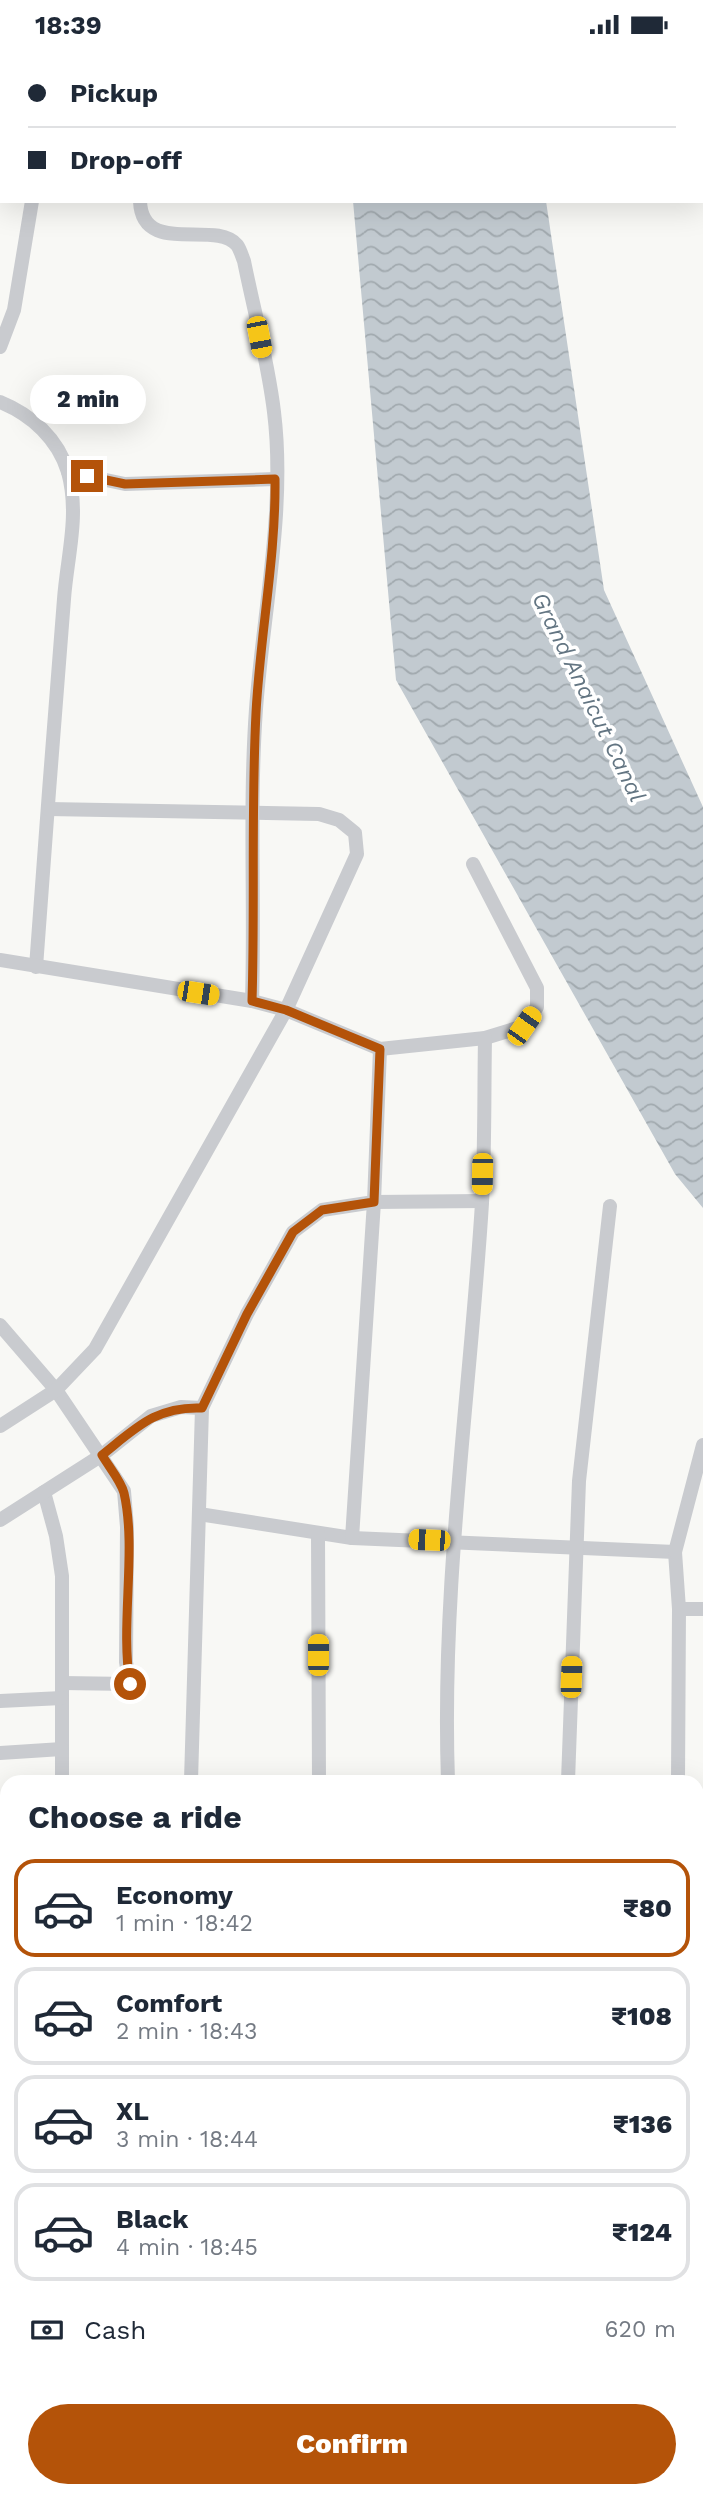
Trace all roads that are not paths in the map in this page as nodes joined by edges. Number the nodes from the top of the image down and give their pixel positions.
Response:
1 (32, 203) edge
2 (140, 203) edge
3 (0, 347) edge
4 (0, 402) edge
5 (68, 472) junction
6 (275, 479) junction
7 (48, 809) junction
8 (251, 811) junction
9 (473, 865) dead end
10 (0, 960) edge
11 (36, 967) junction
12 (252, 1001) junction
13 (286, 1010) junction
14 (485, 1038) junction
15 (380, 1049) junction
16 (482, 1201) junction
17 (374, 1202) junction
18 (610, 1206) dead end
19 (0, 1325) edge
20 (56, 1390) junction
21 (202, 1408) junction
22 (0, 1426) edge
23 (703, 1445) edge
24 (102, 1455) junction
25 (44, 1492) junction
26 (199, 1514) junction
27 (0, 1520) edge
28 (318, 1533) junction
29 (352, 1538) junction
30 (455, 1541) junction
31 (576, 1546) junction
32 (675, 1552) junction
33 (679, 1609) junction
34 (703, 1609) edge
35 (62, 1683) junction
36 (62, 1698) junction
37 (0, 1701) edge
38 (62, 1749) junction
39 (0, 1753) edge
40 (62, 1775) edge
41 (191, 1775) edge
42 (319, 1775) edge
43 (448, 1775) edge
44 (568, 1775) edge
45 (678, 1775) edge

1 - 3 street
2 - 6 street
4 - 5 street
5 - 6 street
5 - 7 street
6 - 8 street
7 - 8 street
7 - 11 street
8 - 12 street
8 - 13 street
9 - 14 street
10 - 11 street
11 - 12 street
12 - 13 street
13 - 15 street
13 - 20 street
14 - 15 street
14 - 16 street
15 - 17 street
16 - 17 street
16 - 30 street
17 - 21 street
17 - 29 street
18 - 31 street
19 - 20 street
20 - 22 street
20 - 24 street
21 - 24 street
21 - 26 street
23 - 32 street
24 - 25 street
24 - 35 street
25 - 27 street
25 - 35 street
26 - 28 street
26 - 41 street
28 - 29 street
28 - 42 street
29 - 30 street
30 - 31 street
30 - 43 street
31 - 32 street
31 - 44 street
32 - 33 street
33 - 34 street
33 - 45 street
35 - 36 street
36 - 37 street
36 - 38 street
38 - 39 street
38 - 40 street

